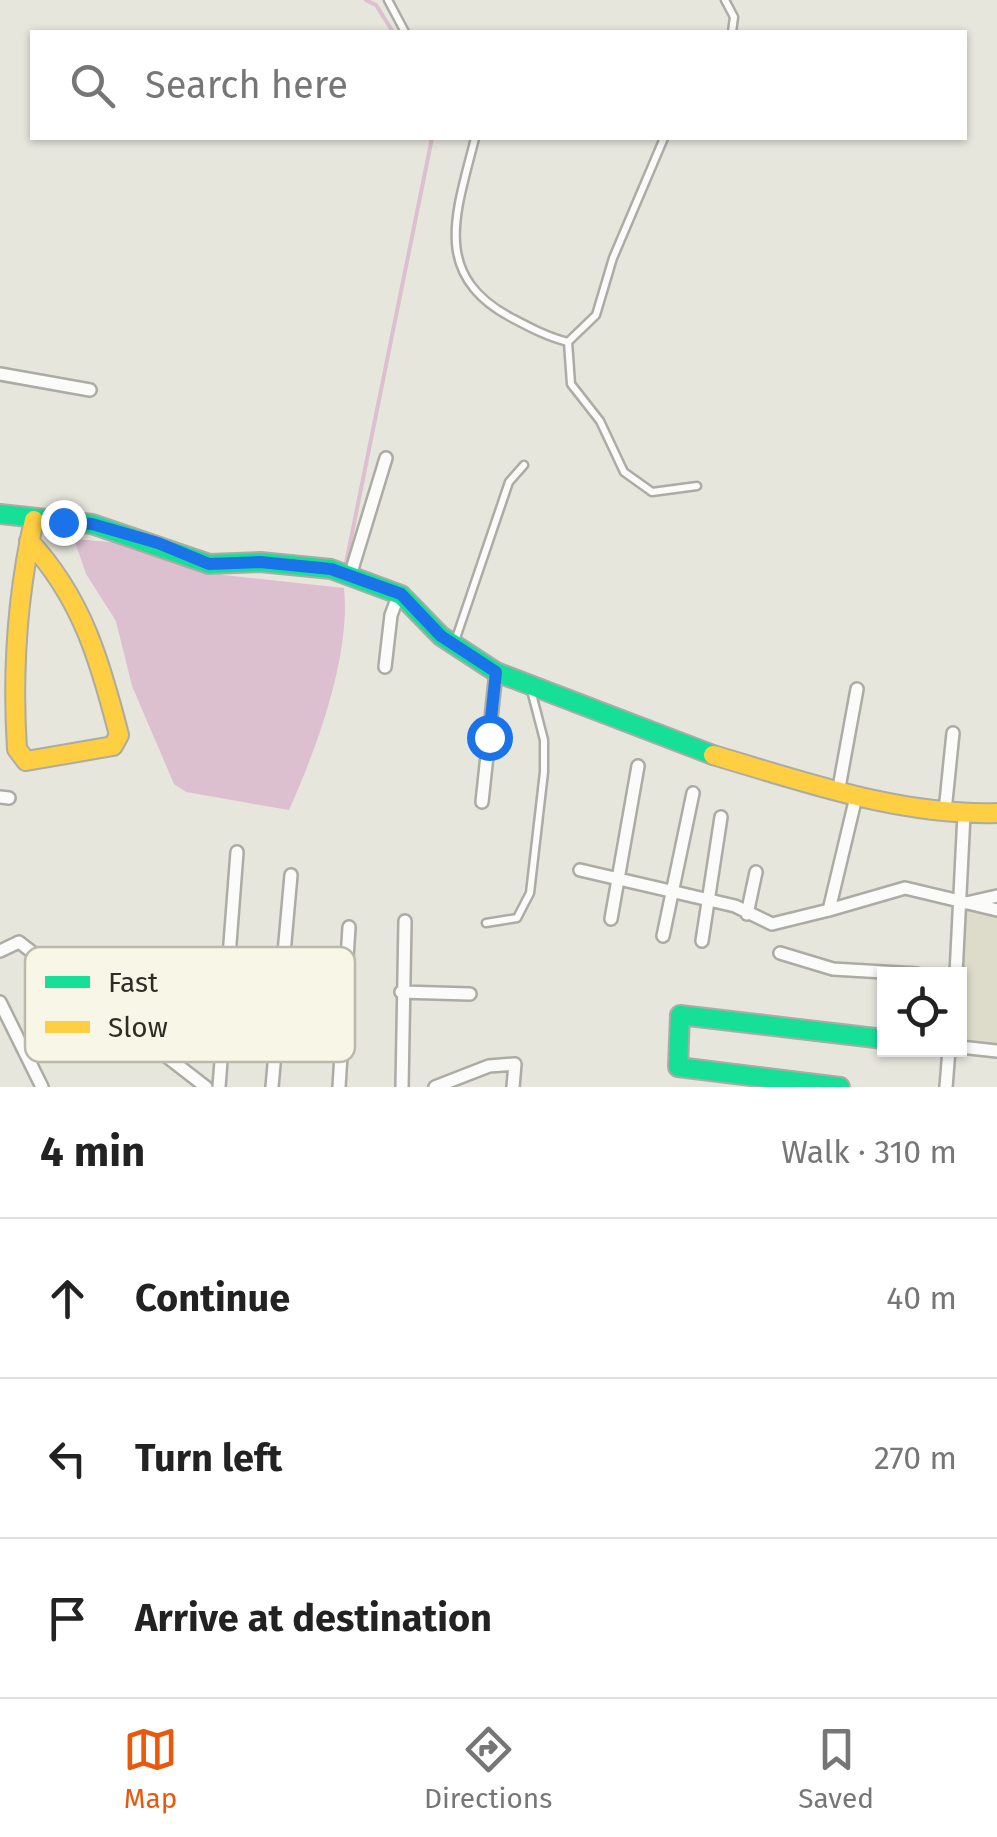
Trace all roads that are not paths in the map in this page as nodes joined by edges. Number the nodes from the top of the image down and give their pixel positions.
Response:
1 (388, 0) edge
2 (725, 0) edge
3 (404, 30) edge
4 (732, 30) edge
5 (476, 140) edge
6 (663, 140) edge
7 (568, 342) junction
8 (0, 374) edge
9 (90, 390) dead end
10 (386, 458) dead end
11 (524, 465) dead end
12 (698, 486) dead end
13 (0, 514) edge
14 (34, 520) junction
15 (29, 542) junction
16 (350, 576) junction
17 (399, 594) junction
18 (9, 643) edge
19 (454, 644) junction
20 (385, 666) dead end
21 (496, 672) junction
22 (531, 684) junction
23 (857, 688) dead end
24 (952, 732) dead end
25 (638, 766) dead end
26 (693, 793) dead end
27 (847, 795) junction
28 (482, 802) dead end
29 (955, 812) junction
30 (997, 813) edge
31 (721, 817) dead end
32 (237, 852) dead end
33 (580, 870) dead end
34 (756, 872) dead end
35 (291, 875) dead end
36 (616, 878) junction
37 (671, 891) junction
38 (997, 896) edge
39 (706, 900) junction
40 (962, 904) junction
41 (829, 910) junction
42 (997, 910) edge
43 (747, 914) junction
44 (611, 919) dead end
45 (405, 921) dead end
46 (486, 923) dead end
47 (349, 927) dead end
48 (662, 936) dead end
49 (702, 941) dead end
50 (25, 947) edge
51 (229, 947) edge
52 (285, 947) edge
53 (348, 947) edge
54 (0, 951) edge
55 (780, 953) dead end
56 (957, 967) edge
57 (877, 971) edge
58 (401, 992) junction
59 (470, 994) dead end
60 (0, 1002) edge
61 (877, 1037) edge
62 (967, 1048) edge
63 (997, 1050) edge
64 (25, 1053) edge
65 (948, 1057) edge
66 (30, 1062) edge
67 (174, 1062) edge
68 (220, 1062) edge
69 (274, 1062) edge
70 (341, 1062) edge
71 (42, 1087) edge
72 (206, 1087) edge
73 (218, 1087) edge
74 (272, 1087) edge
75 (339, 1087) edge
76 (402, 1087) edge
77 (434, 1087) edge
78 (513, 1087) edge
79 (840, 1087) edge
80 (946, 1087) edge

1 - 3 lane
2 - 4 lane
5 - 7 lane
6 - 7 lane
7 - 12 lane
8 - 9 street
10 - 16 street
11 - 19 lane
13 - 14 street
14 - 15 street
14 - 16 street
15 - 18 street
15 - 18 street
16 - 17 street
17 - 19 street
17 - 20 street
19 - 21 street
21 - 22 street
21 - 28 street
22 - 27 street
22 - 46 lane
23 - 27 street
24 - 29 street
25 - 36 street
26 - 37 street
27 - 29 street
27 - 41 street
29 - 30 street
29 - 40 street
31 - 39 street
32 - 51 street
33 - 36 street
34 - 43 street
35 - 52 street
36 - 37 street
36 - 44 street
37 - 39 street
37 - 48 street
38 - 40 street
39 - 43 street
39 - 49 street
40 - 41 street
40 - 42 street
40 - 56 street
41 - 43 street
45 - 58 street
47 - 53 street
50 - 54 street
55 - 57 street
58 - 59 street
58 - 76 street
60 - 64 street
61 - 79 street
62 - 63 street
65 - 80 street
66 - 71 street
67 - 72 street
68 - 73 street
69 - 74 street
70 - 75 street
77 - 78 street

